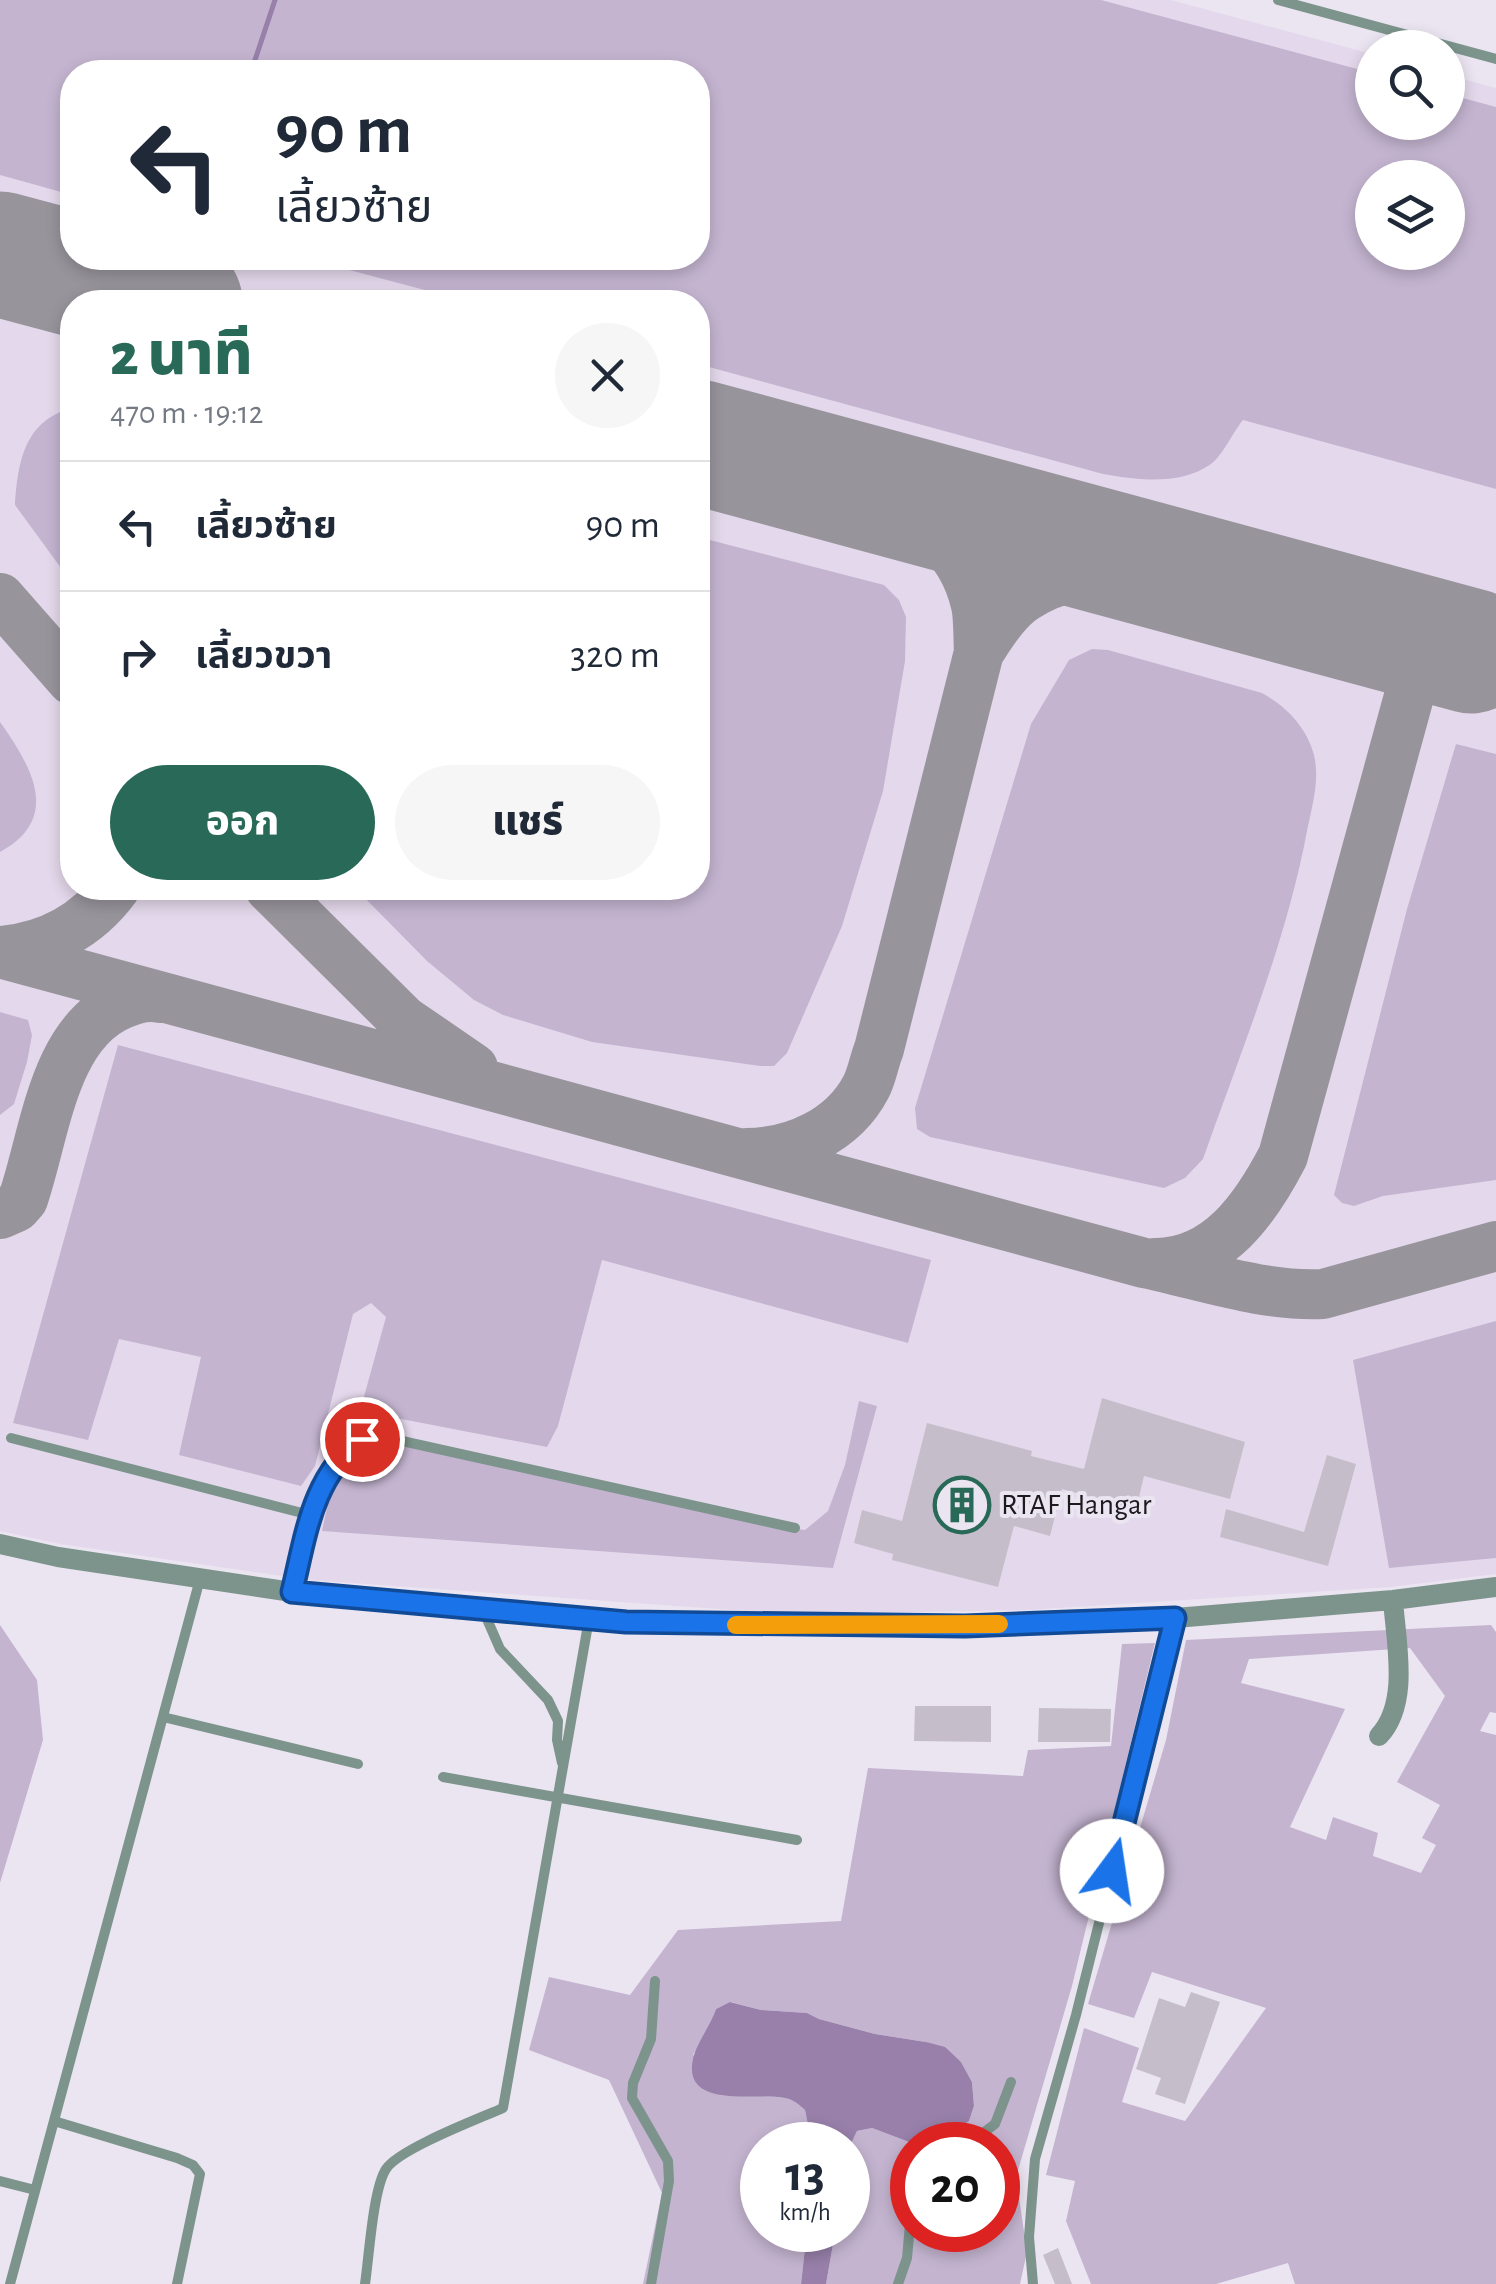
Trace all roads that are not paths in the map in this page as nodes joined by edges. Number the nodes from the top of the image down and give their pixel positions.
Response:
1 (1278, 0) edge
2 (1496, 60) edge
3 (11, 1438) dead end
4 (310, 1516) junction
5 (795, 1528) dead end
6 (0, 1544) edge
7 (200, 1579) junction
8 (1496, 1586) edge
9 (292, 1592) junction
10 (1394, 1600) junction
11 (482, 1609) junction
12 (1175, 1618) junction
13 (588, 1619) junction
14 (163, 1718) junction
15 (1379, 1736) dead end
16 (358, 1764) dead end
17 (562, 1768) junction
18 (444, 1777) dead end
19 (558, 1797) junction
20 (797, 1840) dead end
21 (655, 1981) dead end
22 (1011, 2082) dead end
23 (54, 2121) junction
24 (996, 2122) edge
25 (0, 2181) edge
26 (35, 2190) junction
27 (907, 2252) edge
28 (10, 2284) edge
29 (177, 2284) edge
30 (365, 2284) edge
31 (650, 2284) edge
32 (898, 2284) edge
33 (1033, 2284) edge

1 - 2 lane
3 - 4 lane
4 - 5 lane
4 - 9 lane
6 - 7 street
7 - 9 street
7 - 14 lane
8 - 10 street
9 - 11 street
10 - 12 street
10 - 15 street
11 - 13 street
11 - 17 lane
12 - 13 street
12 - 33 lane
13 - 17 lane
14 - 16 lane
14 - 23 lane
17 - 19 lane
18 - 19 lane
19 - 20 lane
19 - 30 lane
21 - 31 lane
22 - 24 lane
23 - 26 lane
23 - 29 lane
25 - 26 lane
26 - 28 lane
27 - 32 lane

